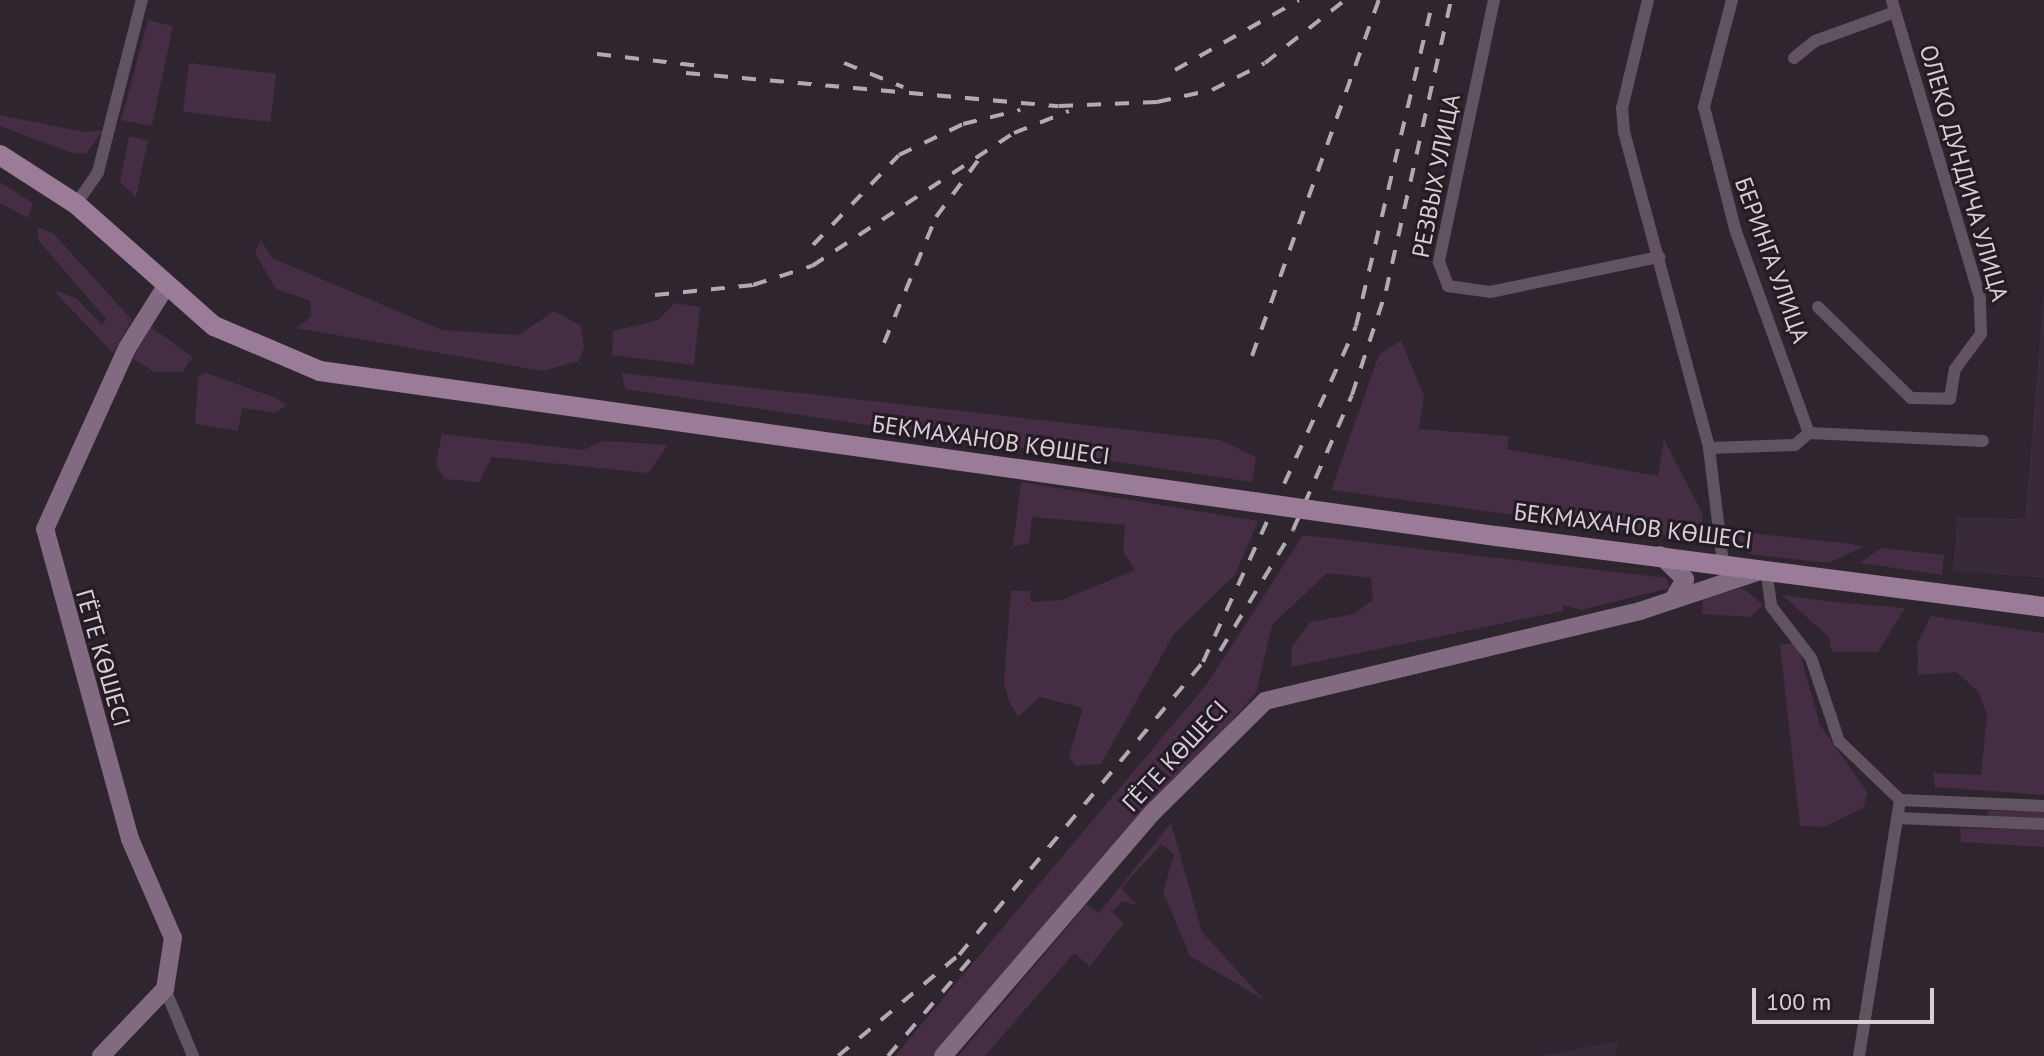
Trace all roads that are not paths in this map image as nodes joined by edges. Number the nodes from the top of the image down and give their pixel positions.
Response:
1 (142, 0) edge
2 (1494, 0) edge
3 (1648, 0) edge
4 (1732, 0) edge
5 (1893, 6) edge
6 (1794, 58) dead end
7 (0, 155) edge
8 (76, 204) junction
9 (1659, 257) junction
10 (166, 286) junction
11 (1818, 307) dead end
12 (1809, 433) junction
13 (1983, 441) dead end
14 (1709, 448) junction
15 (1660, 555) junction
16 (1723, 563) junction
17 (1766, 569) junction
18 (1672, 601) junction
19 (2044, 607) edge
20 (1900, 800) junction
21 (2044, 806) edge
22 (1898, 818) junction
23 (2044, 824) edge
24 (165, 989) junction
25 (101, 1056) edge
26 (193, 1056) edge
27 (943, 1056) edge
28 (1859, 1056) edge

1 - 8 street
2 - 9 street, РЕЗВЫХ УЛИЦА
3 - 9 street
4 - 12 street, БЕРИНГА УЛИЦА
5 - 6 street
5 - 11 street, ОЛЕКО ДУНДИЧА УЛИЦА
7 - 8 main road, БЕКМАХАНОВ КӨШЕСІ
8 - 10 main road, БЕКМАХАНОВ КӨШЕСІ
9 - 14 street
10 - 15 main road, БЕКМАХАНОВ КӨШЕСІ, bridge
10 - 24 main road, ГЁТЕ КӨШЕСІ
12 - 13 street
12 - 14 street
14 - 16 street
15 - 16 main road, БЕКМАХАНОВ КӨШЕСІ
15 - 18 main road
16 - 17 main road, БЕКМАХАНОВ КӨШЕСІ
17 - 18 main road, ГЁТЕ КӨШЕСІ
17 - 19 main road, БЕКМАХАНОВ КӨШЕСІ
17 - 20 street
18 - 27 main road, ГЁТЕ КӨШЕСІ
20 - 21 street
20 - 22 street
22 - 23 street
22 - 28 street
24 - 25 main road
24 - 26 street

